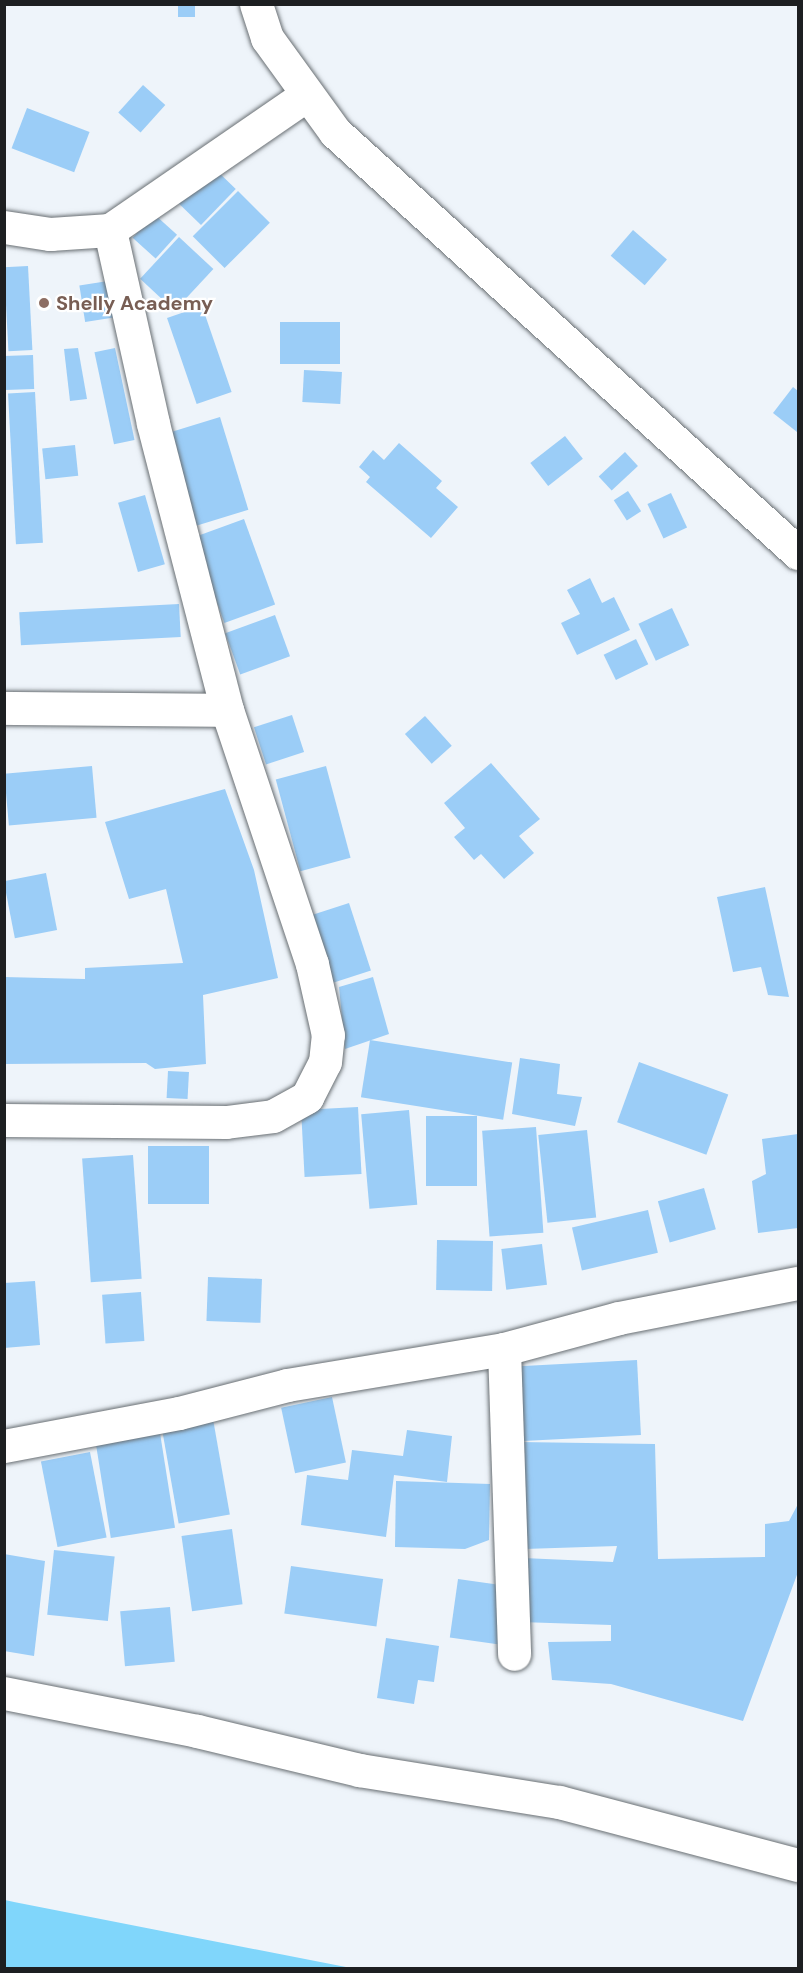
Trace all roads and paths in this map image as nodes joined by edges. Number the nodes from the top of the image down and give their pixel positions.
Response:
1 (256, 4) edge
2 (305, 96) junction
3 (4, 227) edge
4 (111, 230) junction
5 (798, 553) edge
6 (4, 708) edge
7 (227, 710) junction
8 (4, 1120) edge
9 (798, 1283) edge
10 (504, 1349) junction
11 (4, 1446) edge
12 (514, 1654) dead end
13 (4, 1694) edge
14 (798, 1865) edge

1 - 2 street
2 - 4 street
2 - 5 street
3 - 4 street
4 - 7 street
6 - 7 street
7 - 8 street
9 - 10 street
10 - 11 street
10 - 12 street
13 - 14 street

